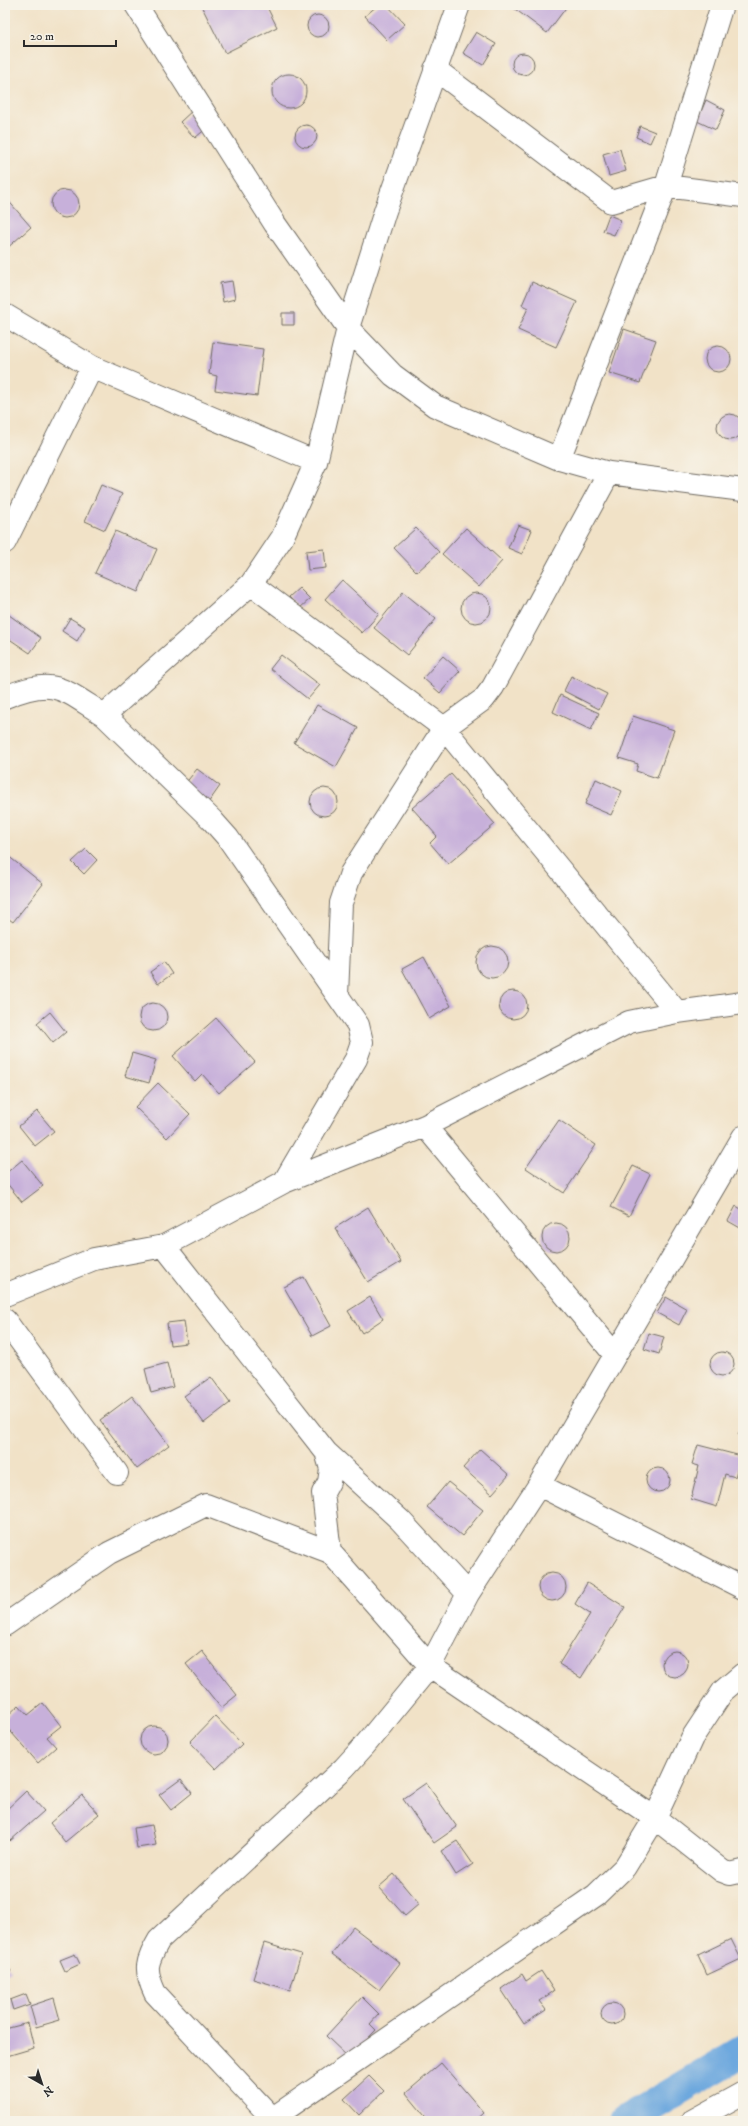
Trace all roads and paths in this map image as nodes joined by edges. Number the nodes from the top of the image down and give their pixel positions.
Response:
1 (136, 5) edge
2 (459, 5) edge
3 (722, 5) edge
4 (435, 69) junction
5 (666, 186) junction
6 (743, 196) edge
7 (5, 315) edge
8 (348, 328) junction
9 (92, 367) junction
10 (559, 459) junction
11 (316, 462) junction
12 (609, 473) junction
13 (743, 490) edge
14 (5, 542) edge
15 (251, 584) junction
16 (5, 697) edge
17 (104, 715) junction
18 (444, 728) junction
19 (337, 995) junction
20 (743, 1003) edge
21 (677, 1012) junction
22 (425, 1126) junction
23 (743, 1137) edge
24 (284, 1182) junction
25 (164, 1246) junction
26 (5, 1295) edge
27 (5, 1320) edge
28 (615, 1355) junction
29 (326, 1452) junction
30 (116, 1473) dead end
31 (539, 1485) junction
32 (330, 1552) junction
33 (743, 1588) edge
34 (468, 1594) junction
35 (5, 1625) edge
36 (430, 1666) junction
37 (743, 1674) edge
38 (655, 1818) junction
39 (743, 1871) edge
40 (743, 2093) edge
41 (274, 2120) edge
42 (692, 2121) edge

1 - 8 street
2 - 4 street
3 - 5 street
4 - 5 street
4 - 8 street
5 - 6 street
5 - 10 street
7 - 9 street
8 - 10 street
8 - 11 street
9 - 11 street
9 - 14 street
10 - 12 street
11 - 15 street
12 - 13 street
12 - 18 street
15 - 17 street
15 - 18 street
16 - 17 street
17 - 19 street
18 - 19 street
18 - 21 street
19 - 24 street
20 - 21 street
21 - 22 street
22 - 24 street
22 - 28 street
23 - 28 street
24 - 25 street
25 - 26 street
25 - 29 street
27 - 30 street
28 - 31 street
29 - 32 street
29 - 34 street
31 - 33 street
31 - 34 street
32 - 35 street
32 - 36 street
34 - 36 street
36 - 38 street
36 - 41 street
37 - 38 street
38 - 39 street
38 - 41 street
40 - 42 street

